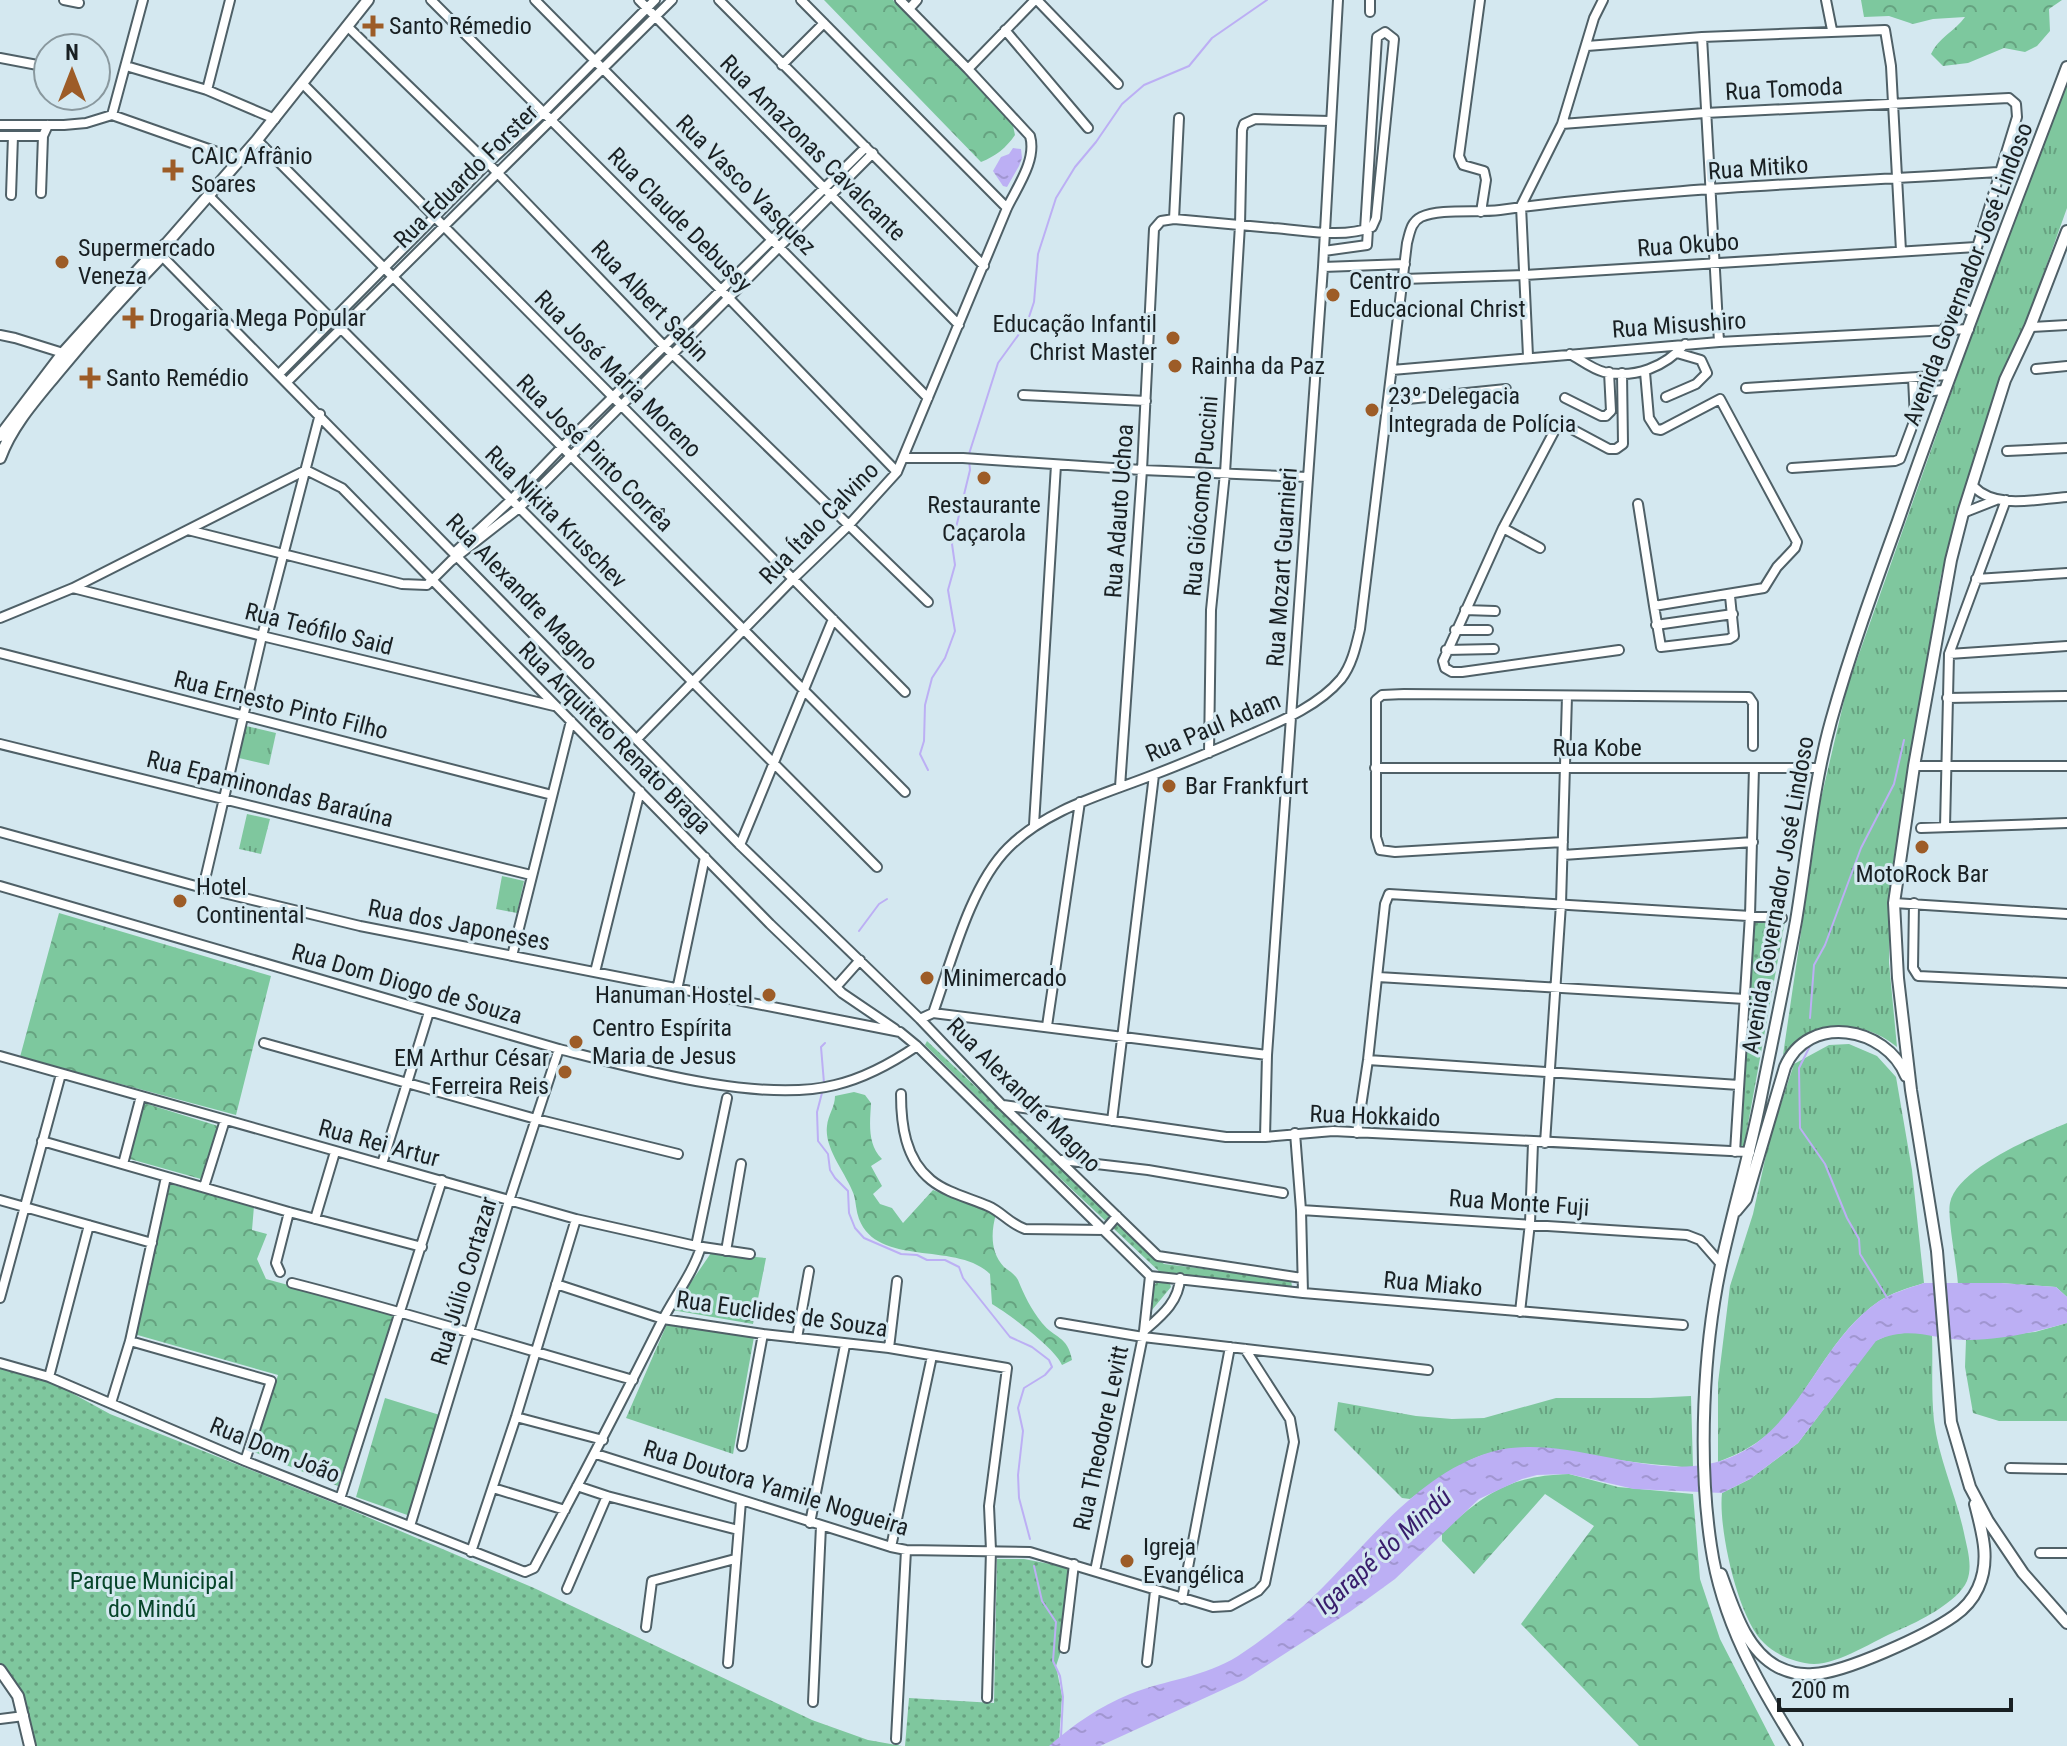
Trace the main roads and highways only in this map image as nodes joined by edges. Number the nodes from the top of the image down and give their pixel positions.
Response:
1 (368, 0) edge
2 (2067, 67) edge
3 (2067, 231) edge
4 (2064, 246) edge
5 (159, 253) junction
6 (0, 436) edge
7 (0, 458) edge
8 (1911, 1090) junction
9 (1735, 1213) junction
10 (1970, 1487) junction
11 (1711, 1549) junction
12 (2067, 1623) edge
13 (0, 1670) edge
14 (0, 1679) edge
15 (22, 1716) junction
16 (27, 1746) edge
17 (1797, 1746) edge

1 - 5 main road
2 - 9 main road, Avenida Governador José Lindoso
3 - 4 main road
4 - 8 main road
5 - 6 main road
5 - 7 main road
8 - 9 main road
8 - 10 main road
9 - 11 main road, Avenida Governador José Lindoso
10 - 11 main road
10 - 12 main road
11 - 17 main road, Avenida Governador José Lindoso
13 - 15 main road
14 - 15 main road
15 - 16 main road

